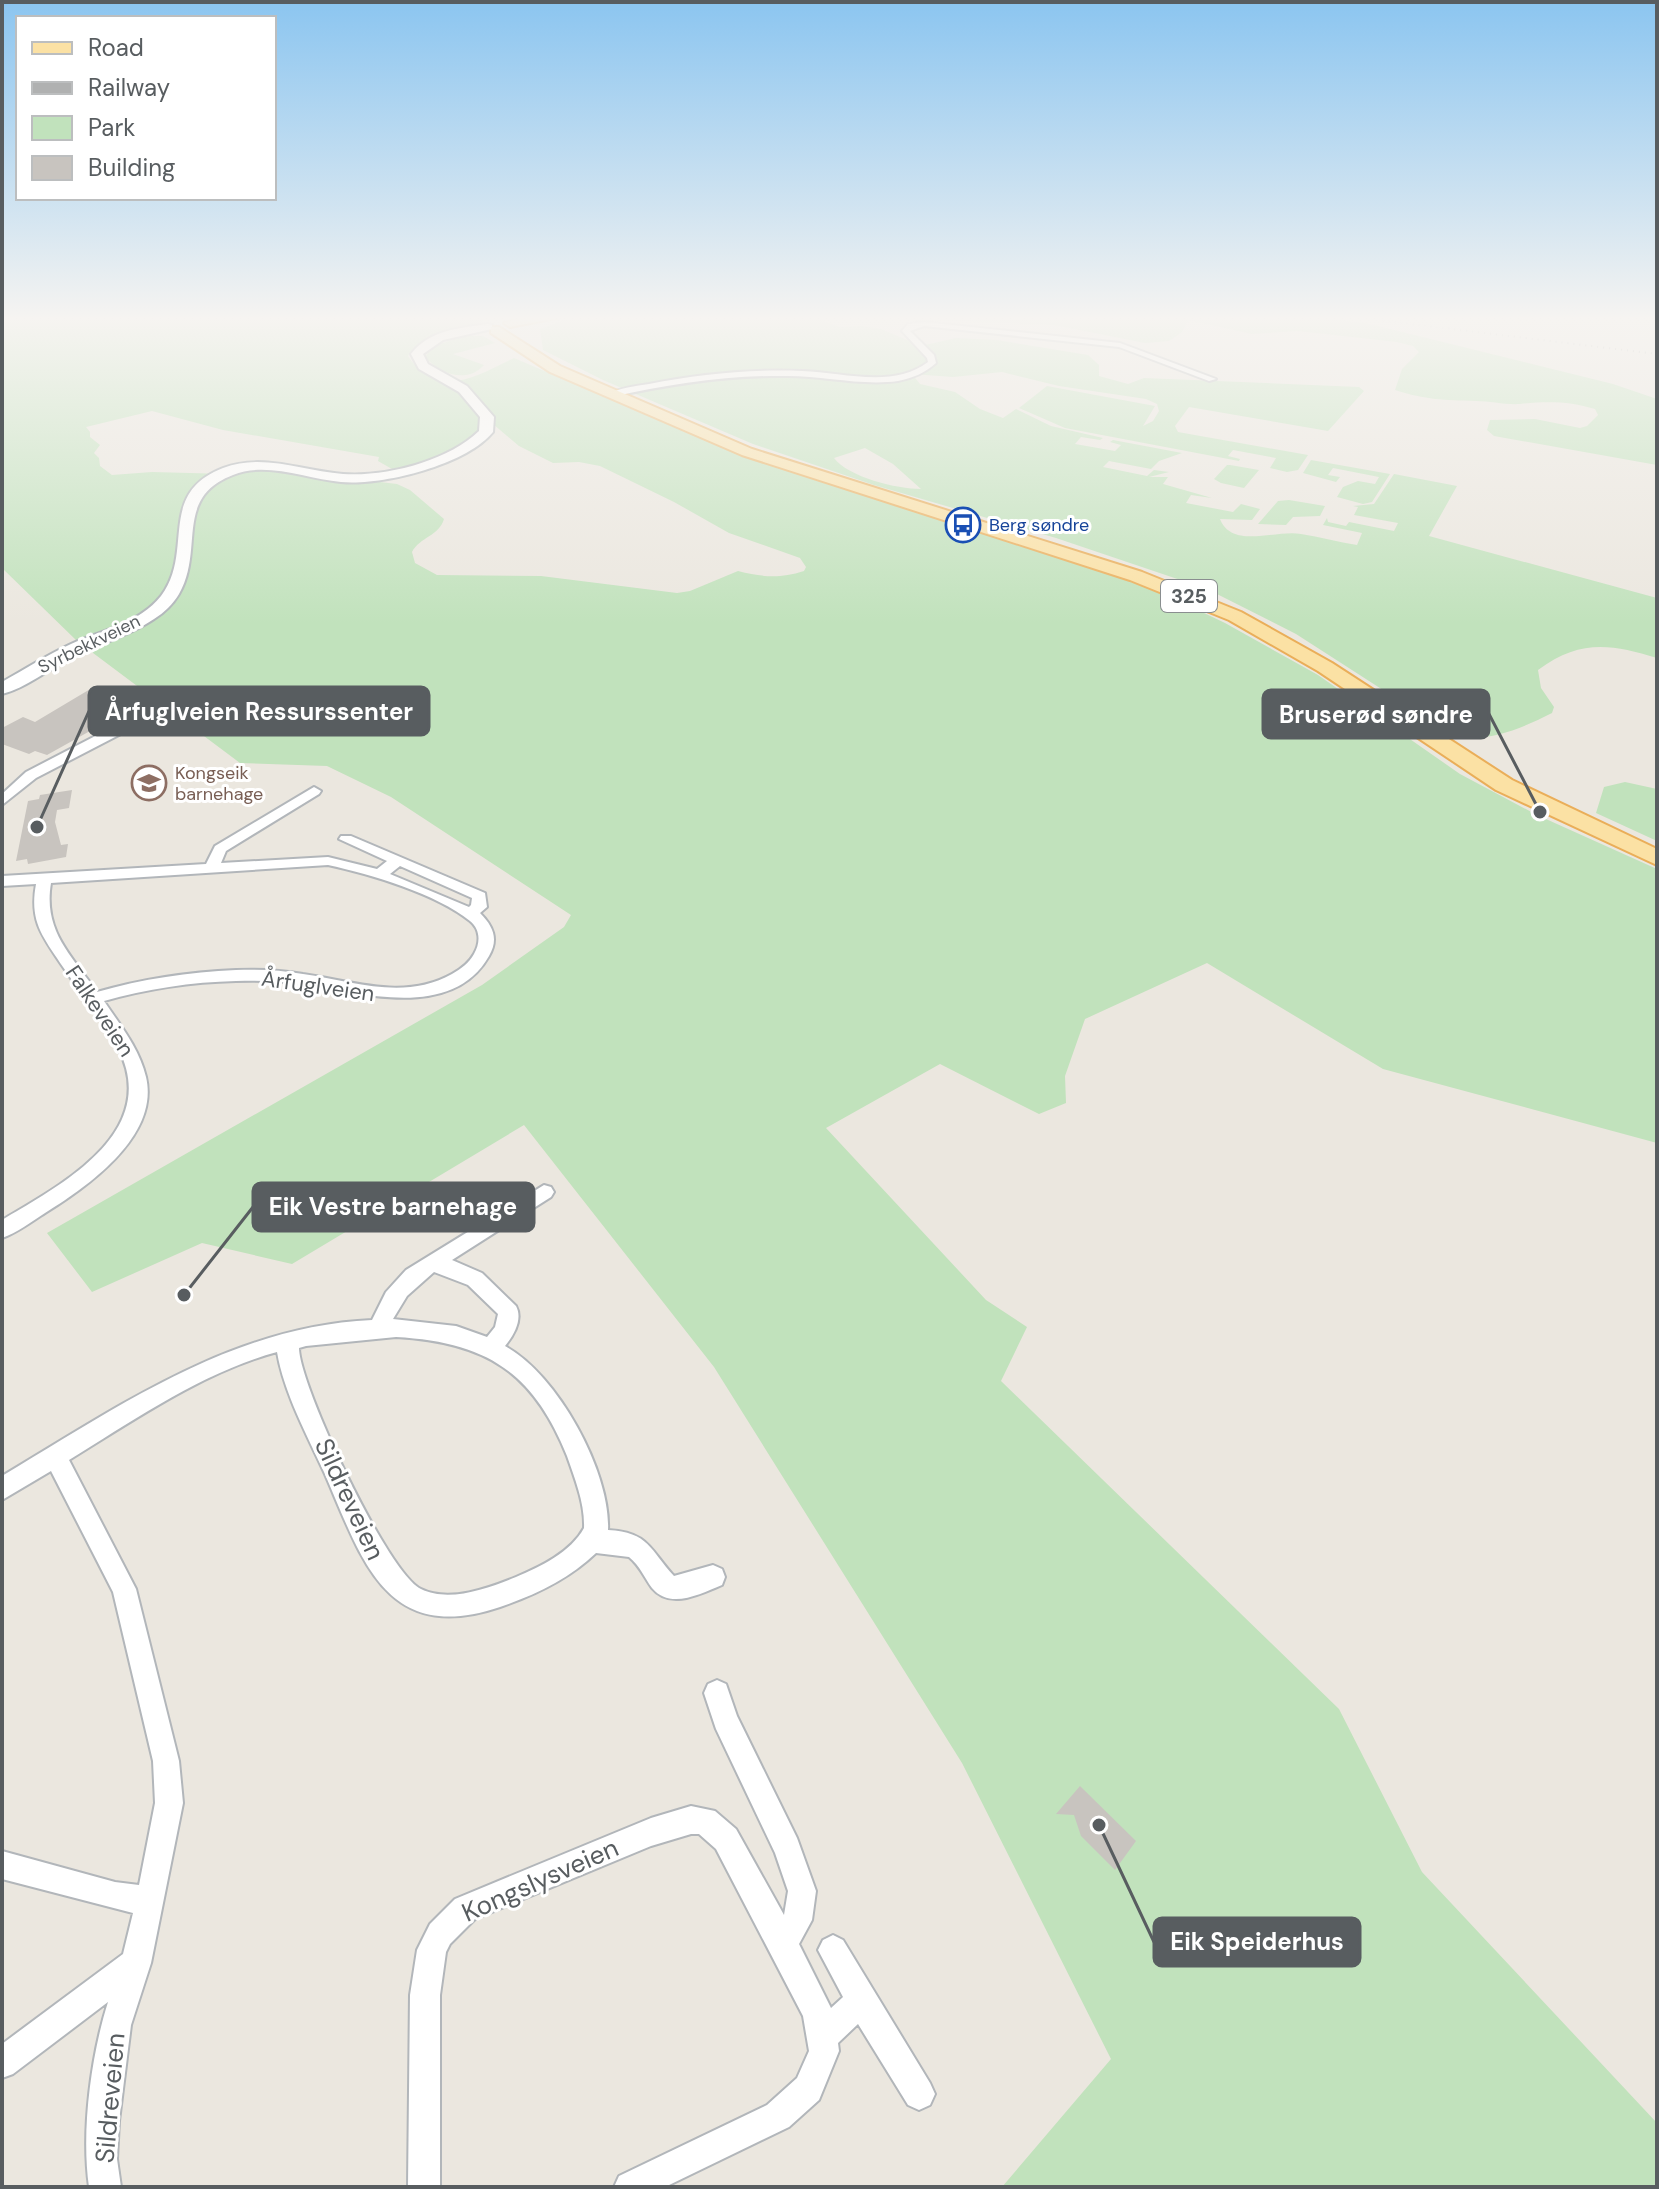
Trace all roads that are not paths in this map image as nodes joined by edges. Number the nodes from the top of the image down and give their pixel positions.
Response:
1 (487, 419) edge
2 (671, 419) edge
3 (2, 689) edge
4 (135, 699) dead end
5 (314, 791) dead end
6 (2, 801) edge
7 (346, 839) dead end
8 (1657, 858) edge
9 (398, 860) junction
10 (212, 867) junction
11 (379, 875) junction
12 (44, 878) junction
13 (2, 881) edge
14 (470, 913) junction
15 (93, 999) junction
16 (544, 1192) dead end
17 (2, 1229) edge
18 (431, 1263) junction
19 (380, 1327) junction
20 (288, 1341) junction
21 (491, 1348) junction
22 (56, 1457) junction
23 (2, 1489) edge
24 (590, 1542) junction
25 (713, 1577) dead end
26 (717, 1693) dead end
27 (2, 1865) edge
28 (148, 1901) junction
29 (783, 1943) junction
30 (833, 1950) dead end
31 (136, 1963) junction
32 (861, 2001) junction
33 (823, 2036) junction
34 (2, 2063) edge
35 (919, 2094) dead end
36 (105, 2187) edge
37 (424, 2187) edge
38 (630, 2187) edge

1 - 3 main road, Syrbekkveien
2 - 8 main road, 325
4 - 6 street
5 - 10 street
7 - 9 street, Årfuglveien
9 - 11 street
9 - 14 street, Årfuglveien
10 - 11 street
10 - 12 street
11 - 14 street
12 - 13 street
12 - 15 street, Falkeveien
14 - 15 street, Årfuglveien
15 - 17 street, Falkeveien
16 - 18 street
18 - 19 street
18 - 21 street
19 - 20 street
19 - 21 street
20 - 22 street
20 - 24 street, Sildreveien
21 - 24 street
22 - 23 street
22 - 28 street, Sildreveien
24 - 25 street
26 - 29 street
27 - 28 street
28 - 31 street, Sildreveien
29 - 33 street, Kongslysveien
29 - 37 street, Kongslysveien
30 - 32 street
31 - 34 street
31 - 36 street, Sildreveien
32 - 33 street
32 - 35 street
33 - 38 street

